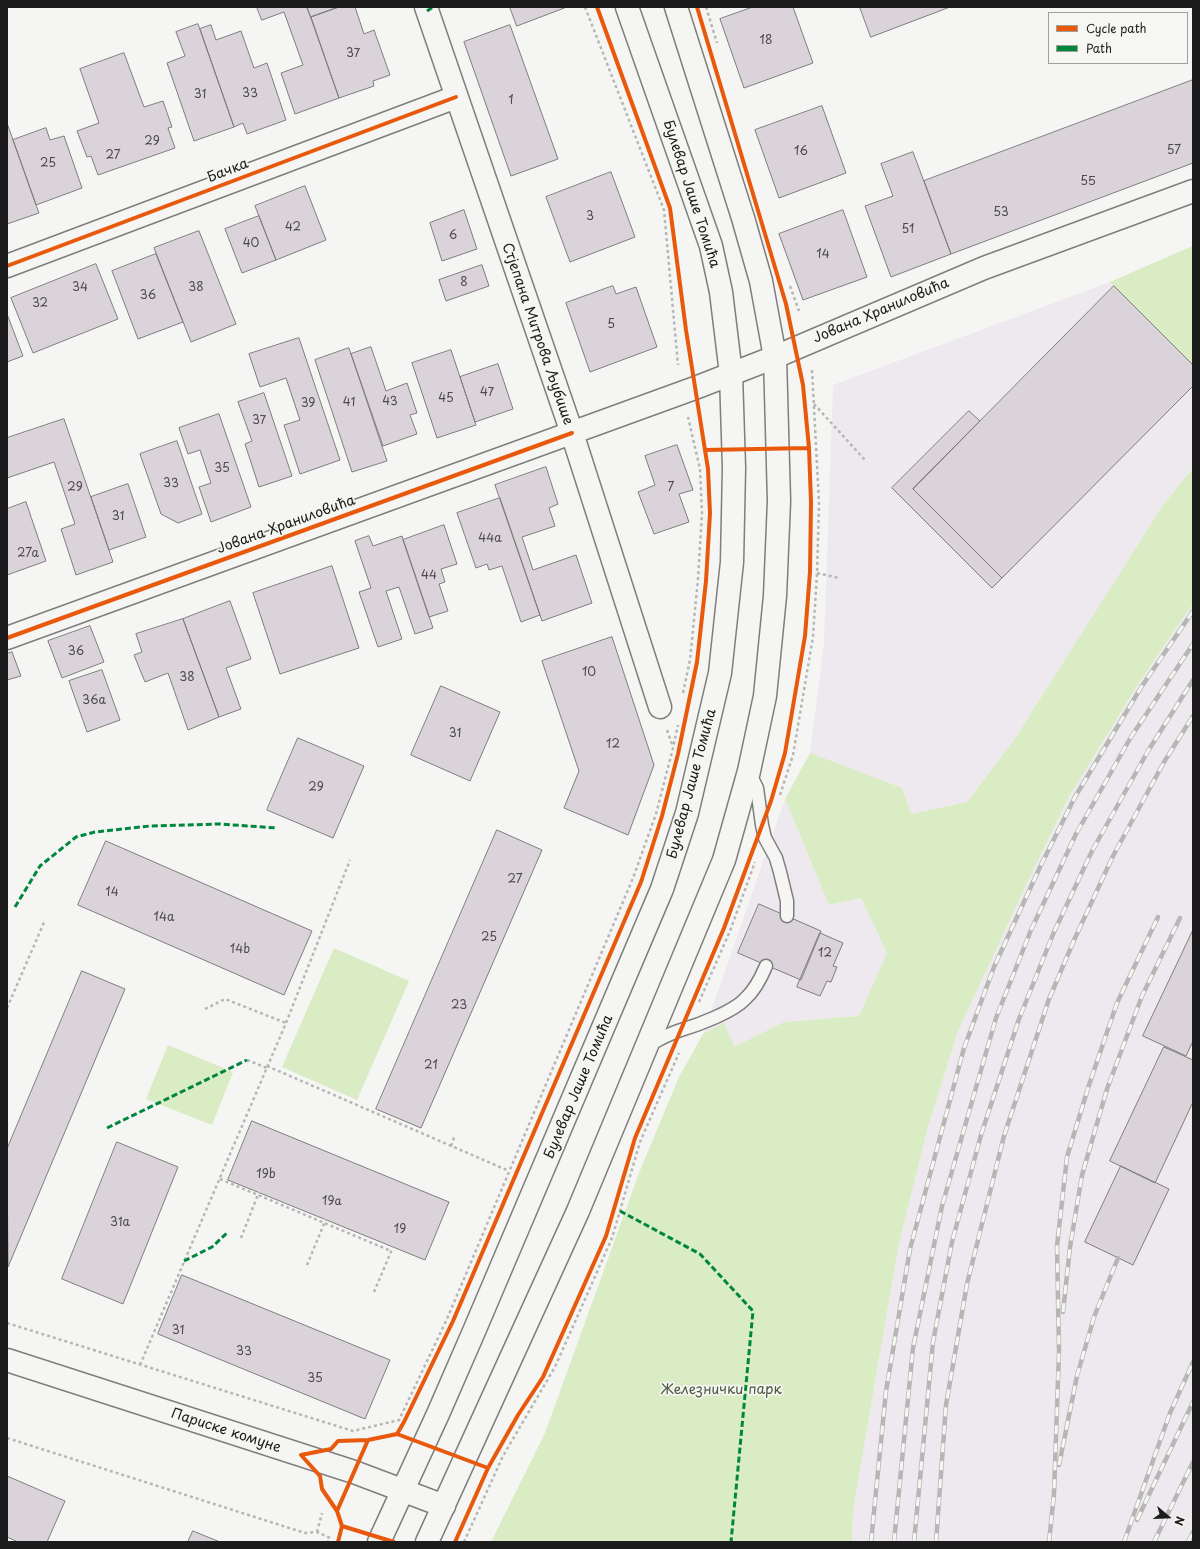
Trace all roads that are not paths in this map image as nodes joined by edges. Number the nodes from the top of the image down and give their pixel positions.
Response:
1 (426, 7) edge
2 (627, 7) edge
3 (676, 7) edge
4 (456, 97) junction
5 (1193, 192) edge
6 (7, 266) edge
7 (775, 357) junction
8 (731, 374) junction
9 (572, 433) junction
10 (7, 638) edge
11 (660, 707) dead end
12 (749, 771) junction
13 (786, 916) dead end
14 (766, 966) dead end
15 (648, 1046) junction
16 (7, 1360) edge
17 (403, 1490) junction
18 (444, 1506) junction
19 (378, 1542) edge
20 (427, 1542) edge

1 - 4 main road, Стјепана Митрова Љубише
2 - 8 main road, Булевар Јаше Томића
3 - 7 main road
4 - 6 main road, Бачка
4 - 9 main road, Стјепана Митрова Љубише
5 - 7 main road, Јована Храниловића
7 - 8 main road, Јована Храниловића
7 - 12 main road
8 - 9 main road, Јована Храниловића
8 - 17 main road, Булевар Јаше Томића
9 - 10 main road, Јована Храниловића
9 - 11 main road, Стјепана Митрова Љубише
12 - 13 lane
12 - 15 main road
14 - 15 lane
15 - 18 main road
16 - 17 main road, Париске комуне
17 - 18 main road, Париске комуне
17 - 19 main road, Булевар Јаше Томића
18 - 20 main road

